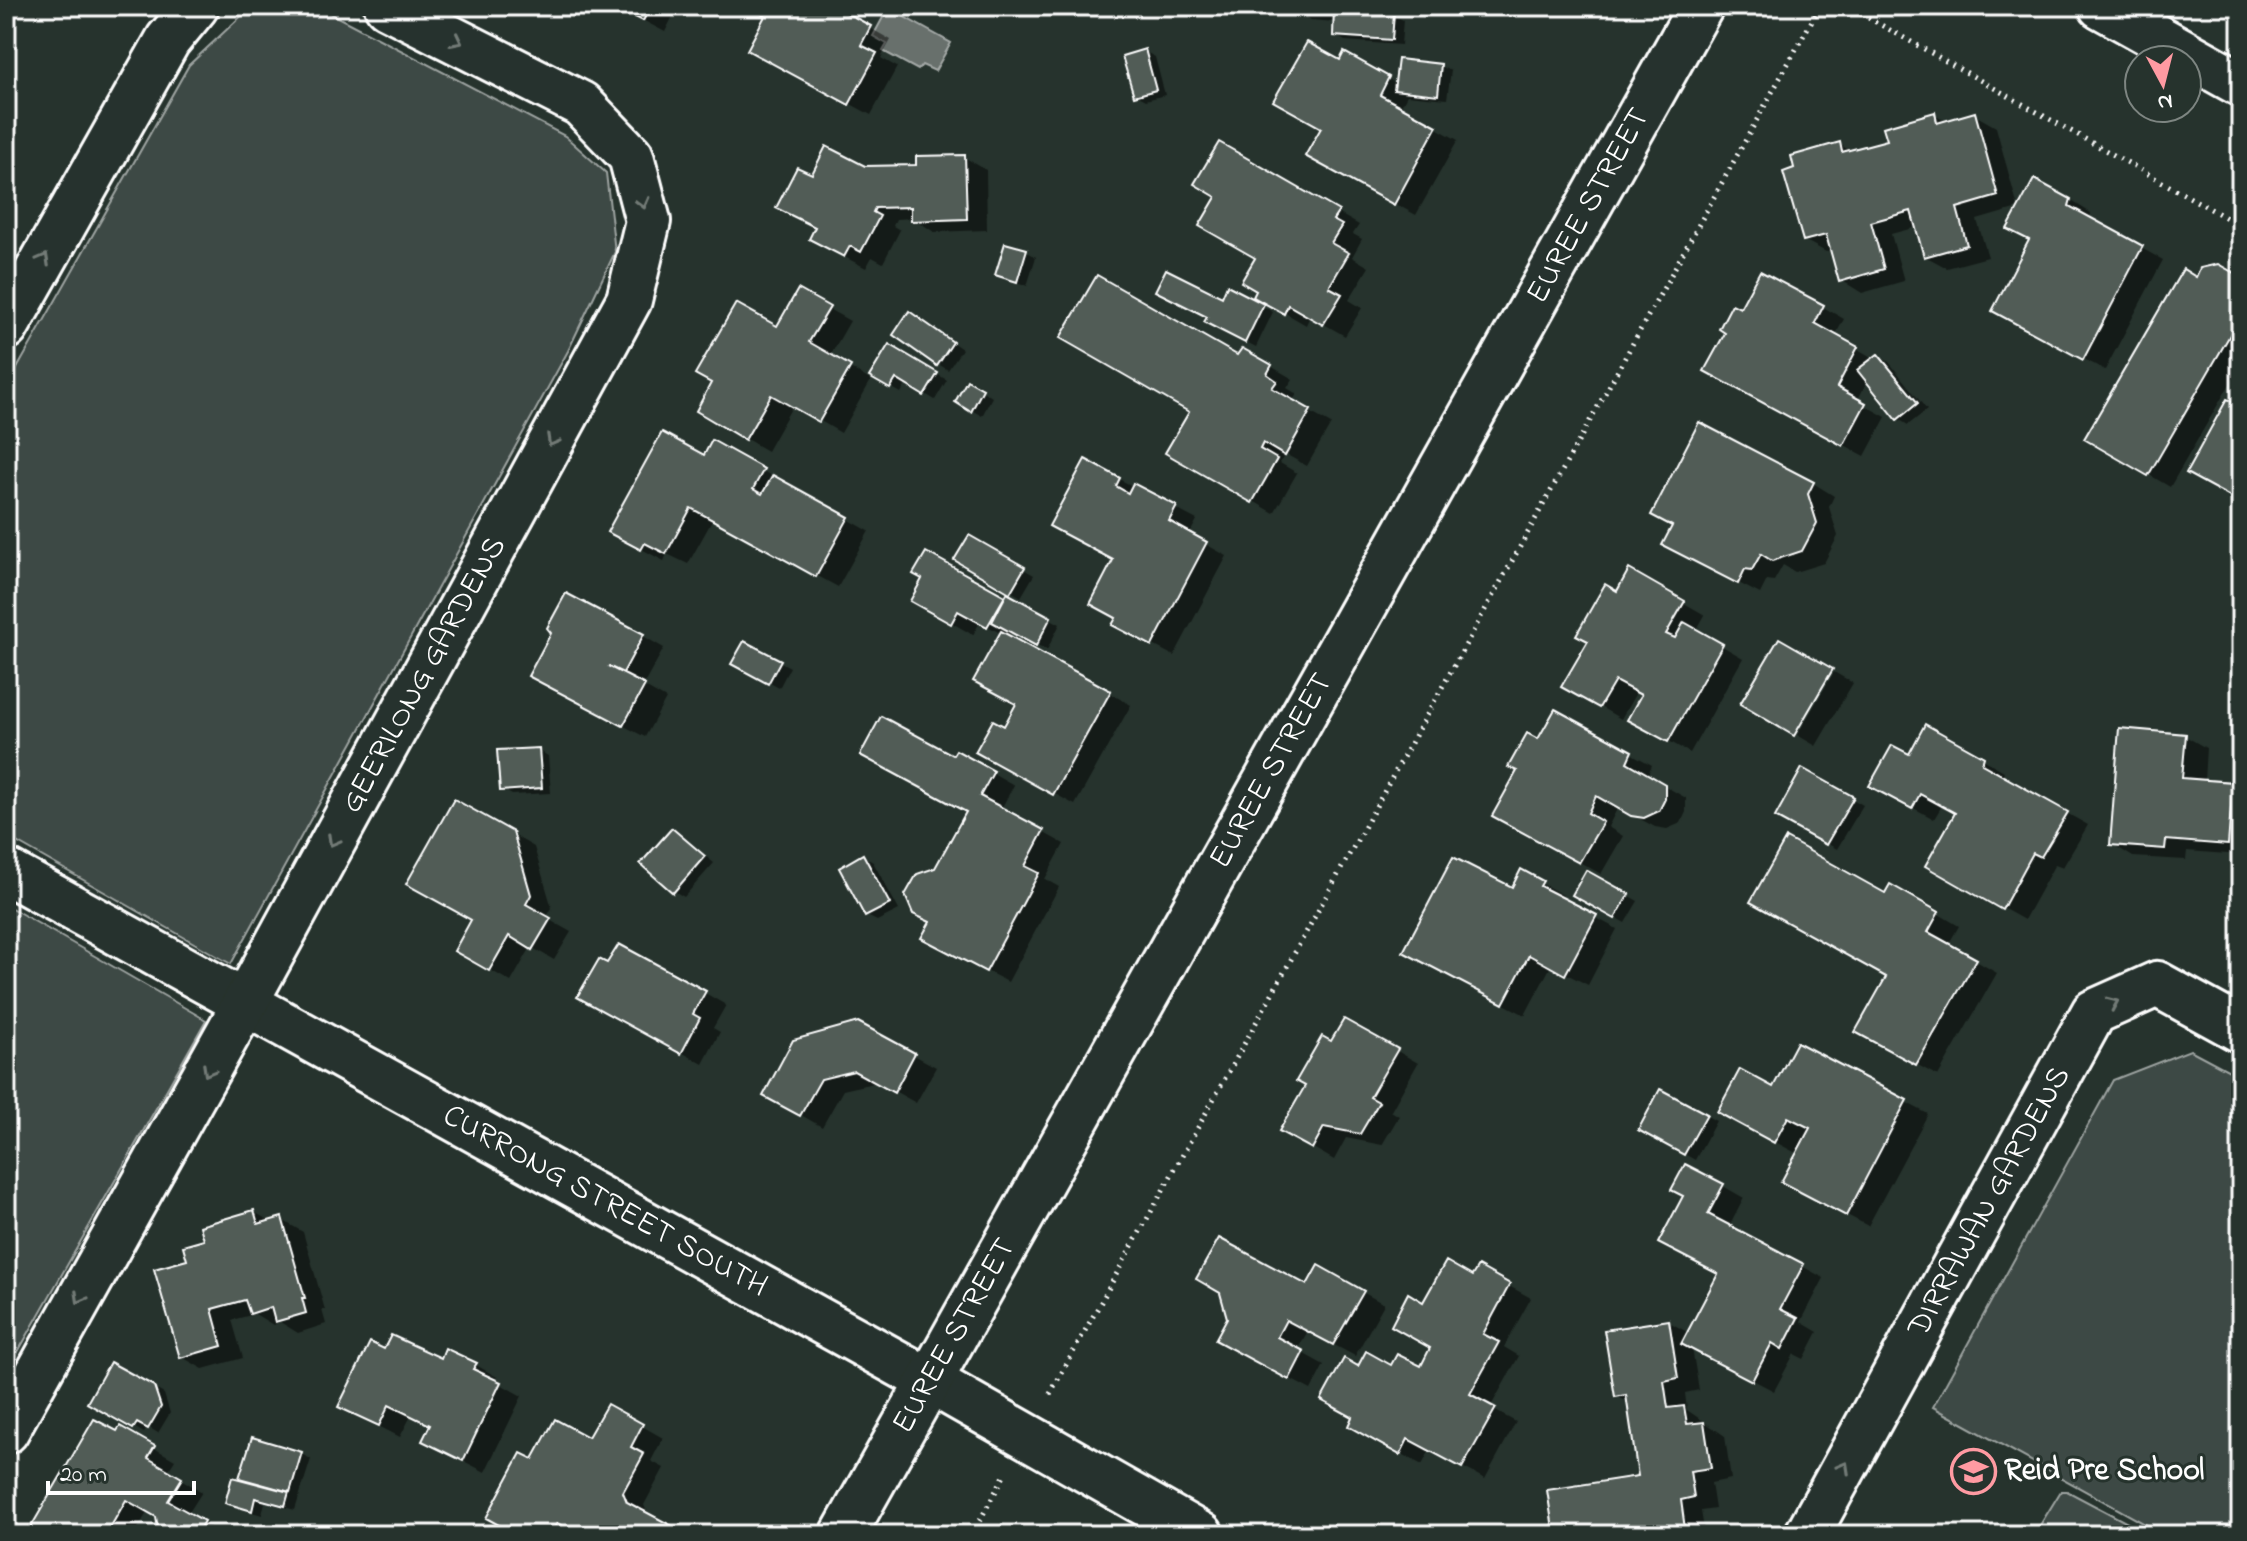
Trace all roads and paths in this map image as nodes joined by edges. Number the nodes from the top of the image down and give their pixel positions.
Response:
1 (196, 6) edge
2 (387, 6) edge
3 (1701, 6) edge
4 (1820, 6) edge
5 (1847, 6) edge
6 (2101, 6) edge
7 (2241, 84) edge
8 (2241, 226) edge
9 (6, 327) edge
10 (13, 769) dead end
11 (6, 783) edge
12 (6, 871) edge
13 (245, 1003) junction
14 (2241, 1030) edge
15 (1070, 1357) dead end
16 (928, 1380) junction
17 (6, 1431) edge
18 (843, 1535) edge
19 (1201, 1535) edge
20 (1807, 1535) edge

9 -> 1 street
2 -> 13 street, GEERILONG GARDENS
3 - 16 street, EUREE STREET
4 - 15 path
5 - 8 path
6 - 7 street
10 - 11 path
12 - 13 street, CURRONG STREET SOUTH
13 - 16 street, CURRONG STREET SOUTH
13 -> 17 street, GEERILONG GARDENS
20 -> 14 street, DIRRAWAN GARDENS
16 - 18 street, EUREE STREET
16 - 19 street, CURRONG STREET SOUTH

